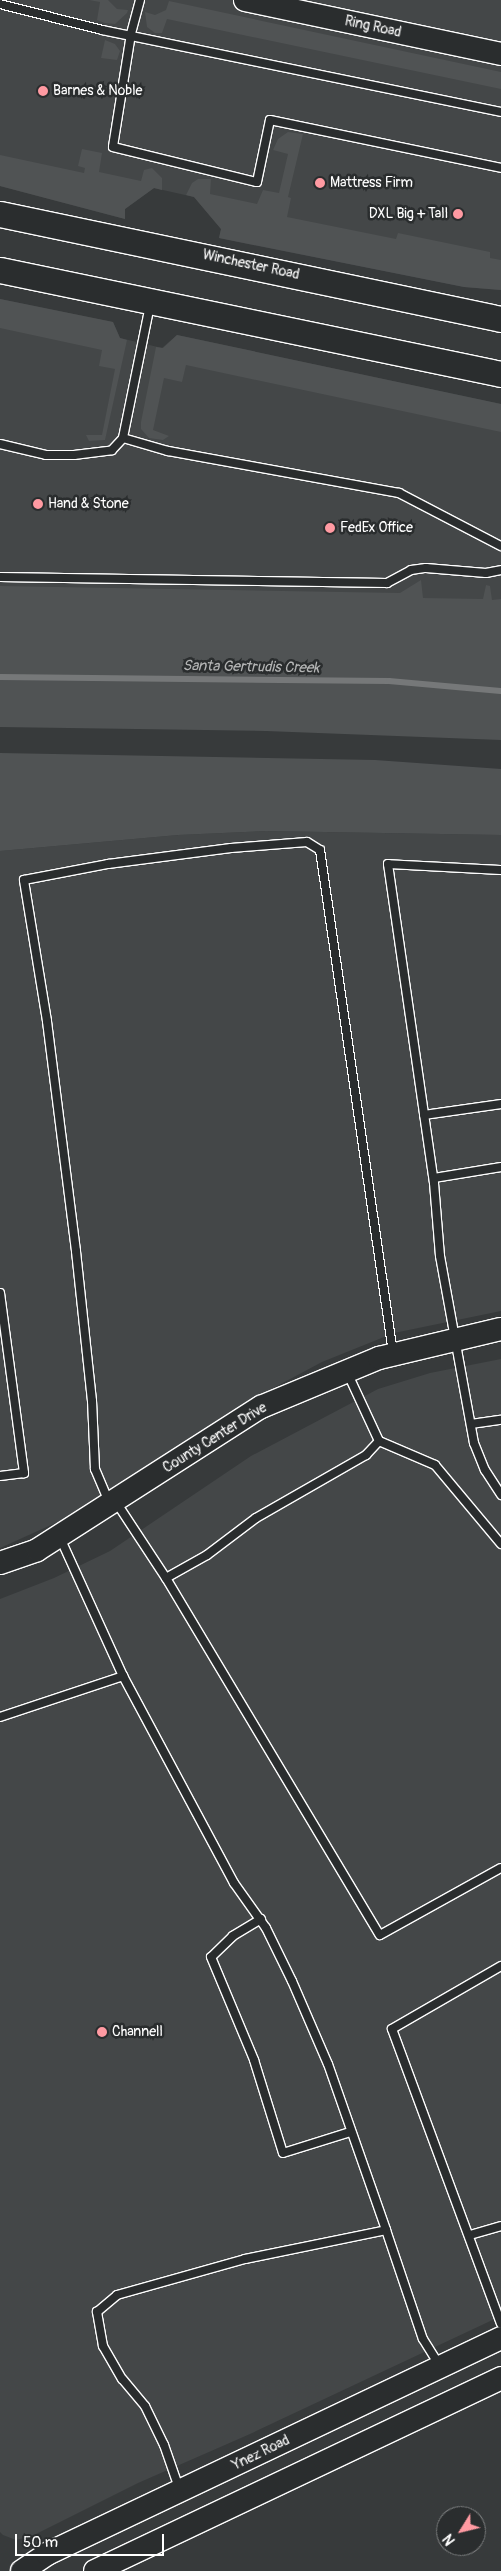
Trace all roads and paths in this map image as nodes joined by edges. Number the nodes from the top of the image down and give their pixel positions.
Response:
1 (140, 0) edge
2 (245, 0) edge
3 (0, 4) edge
4 (131, 34) junction
5 (501, 54) edge
6 (501, 112) edge
7 (501, 168) edge
8 (0, 214) edge
9 (0, 270) edge
10 (150, 304) junction
11 (501, 319) edge
12 (501, 374) edge
13 (123, 438) junction
14 (0, 444) edge
15 (501, 546) edge
16 (501, 570) edge
17 (0, 577) edge
18 (501, 870) edge
19 (501, 1104) edge
20 (424, 1115) junction
21 (501, 1167) edge
22 (434, 1178) junction
23 (0, 1293) edge
24 (501, 1329) edge
25 (456, 1338) junction
26 (393, 1355) junction
27 (347, 1372) junction
28 (501, 1420) edge
29 (471, 1424) junction
30 (379, 1441) junction
31 (0, 1476) edge
32 (501, 1495) edge
33 (112, 1502) junction
34 (59, 1536) junction
35 (501, 1544) edge
36 (0, 1562) edge
37 (166, 1578) junction
38 (123, 1676) junction
39 (0, 1717) edge
40 (501, 1868) edge
41 (261, 1920) junction
42 (501, 1966) edge
43 (350, 2132) junction
44 (501, 2226) edge
45 (386, 2230) junction
46 (470, 2235) junction
47 (501, 2323) edge
48 (501, 2338) edge
49 (440, 2367) junction
50 (501, 2378) edge
51 (180, 2492) junction
52 (22, 2571) edge
53 (95, 2571) edge

1 - 4 lane
2 - 5 main road, Ring Road
3 - 4 lane
4 - 6 lane
4 - 7 lane
8 - 11 main road, Winchester Road
9 - 10 main road
10 - 12 main road
10 - 13 lane
13 - 14 lane
13 - 15 lane
16 - 17 lane
18 - 20 lane
19 - 20 lane
20 - 22 lane
21 - 22 lane
22 - 25 lane
23 - 31 lane
24 - 25 main road, County Center Drive
25 - 26 main road, County Center Drive
25 - 29 lane
26 - 27 main road, County Center Drive
26 - 33 lane
27 - 30 lane
27 - 33 main road, County Center Drive
28 - 29 lane
29 - 32 lane
30 - 35 lane
30 - 37 lane
33 - 34 main road, County Center Drive
33 - 37 lane
34 - 36 main road, County Center Drive
34 - 38 lane
37 - 40 lane
38 - 39 lane
38 - 41 lane
41 - 43 lane
41 - 43 lane
42 - 46 lane
43 - 45 lane
44 - 46 lane
45 - 49 lane
45 - 51 lane
46 - 47 lane
48 - 49 main road, Ynez Road
49 - 51 main road, Ynez Road
50 - 53 main road
51 - 52 main road, Ynez Road

